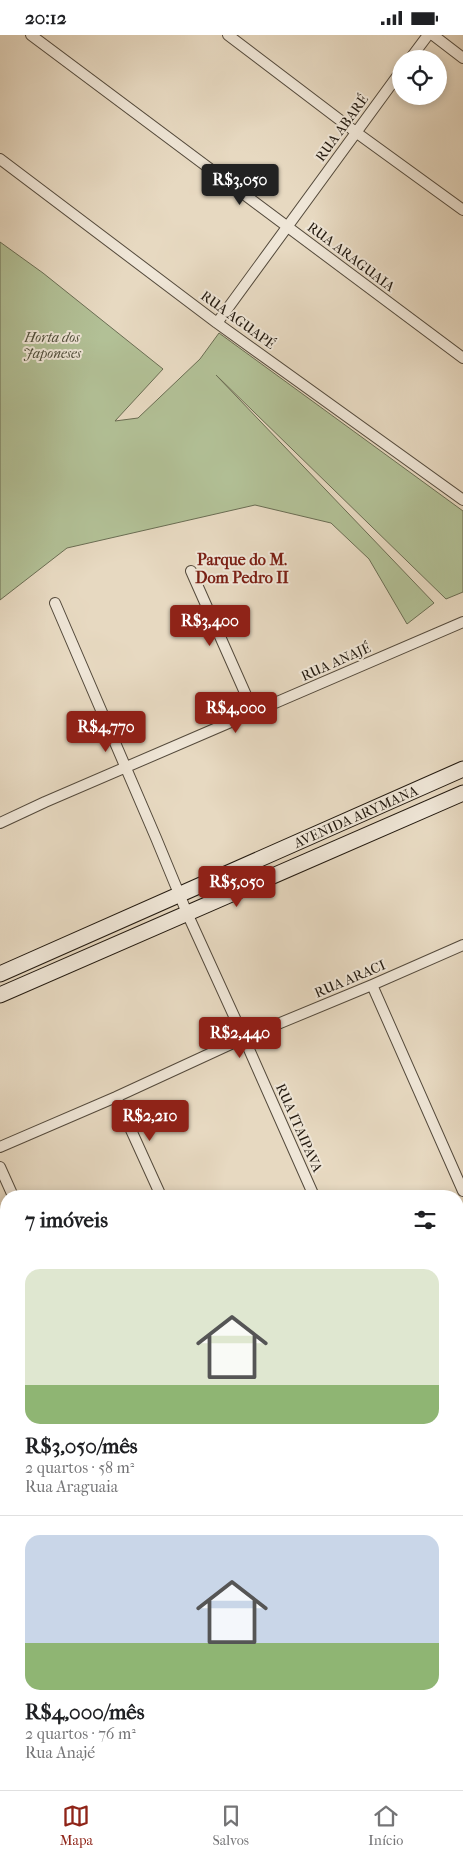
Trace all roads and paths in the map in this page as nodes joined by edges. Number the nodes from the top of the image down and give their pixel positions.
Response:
1 (32, 35) edge
2 (228, 35) edge
3 (428, 35) edge
4 (433, 35) edge
5 (417, 50) edge
6 (463, 58) edge
7 (392, 84) edge
8 (357, 133) junction
9 (0, 159) edge
10 (463, 210) edge
11 (288, 227) junction
12 (217, 323) junction
13 (463, 358) edge
14 (463, 500) edge
15 (191, 571) dead end
16 (55, 603) dead end
17 (463, 622) edge
18 (254, 713) junction
19 (126, 767) junction
20 (463, 769) edge
21 (463, 793) edge
22 (0, 823) edge
23 (180, 893) junction
24 (187, 913) junction
25 (463, 945) edge
26 (0, 974) edge
27 (372, 985) junction
28 (0, 995) edge
29 (244, 1038) junction
30 (116, 1097) junction
31 (0, 1147) edge
32 (0, 1167) edge
33 (10, 1190) edge
34 (158, 1190) edge
35 (311, 1190) edge
36 (463, 1190) edge

1 - 11 street, RUA ARAGUAIA
2 - 8 street
3 - 5 street
4 - 6 street
7 - 8 street, RUA ABARÉ
8 - 10 street
8 - 11 street, RUA ABARÉ
9 - 12 street, RUA AGUAPÉ
11 - 12 street, RUA ABARÉ
11 - 13 street, RUA ARAGUAIA
12 - 14 street, RUA AGUAPÉ
15 - 18 street
16 - 19 street, RUA ITAIPAVA
17 - 18 street, RUA ANAJÉ
18 - 19 street, RUA ANAJÉ
19 - 22 street, RUA ANAJÉ
19 - 23 street, RUA ITAIPAVA
20 - 23 main road, AVENIDA ARYMANA
21 - 24 main road, AVENIDA ARYMANA
23 - 24 street, RUA ITAIPAVA
23 - 26 main road, AVENIDA ARYMANA
24 - 28 main road, AVENIDA ARYMANA
24 - 29 street, RUA ITAIPAVA
25 - 27 street, RUA ARACI
27 - 29 street, RUA ARACI
27 - 36 street
29 - 30 street, RUA ARACI
29 - 35 street, RUA ITAIPAVA
30 - 31 street, RUA ARACI
30 - 34 street
32 - 33 street

